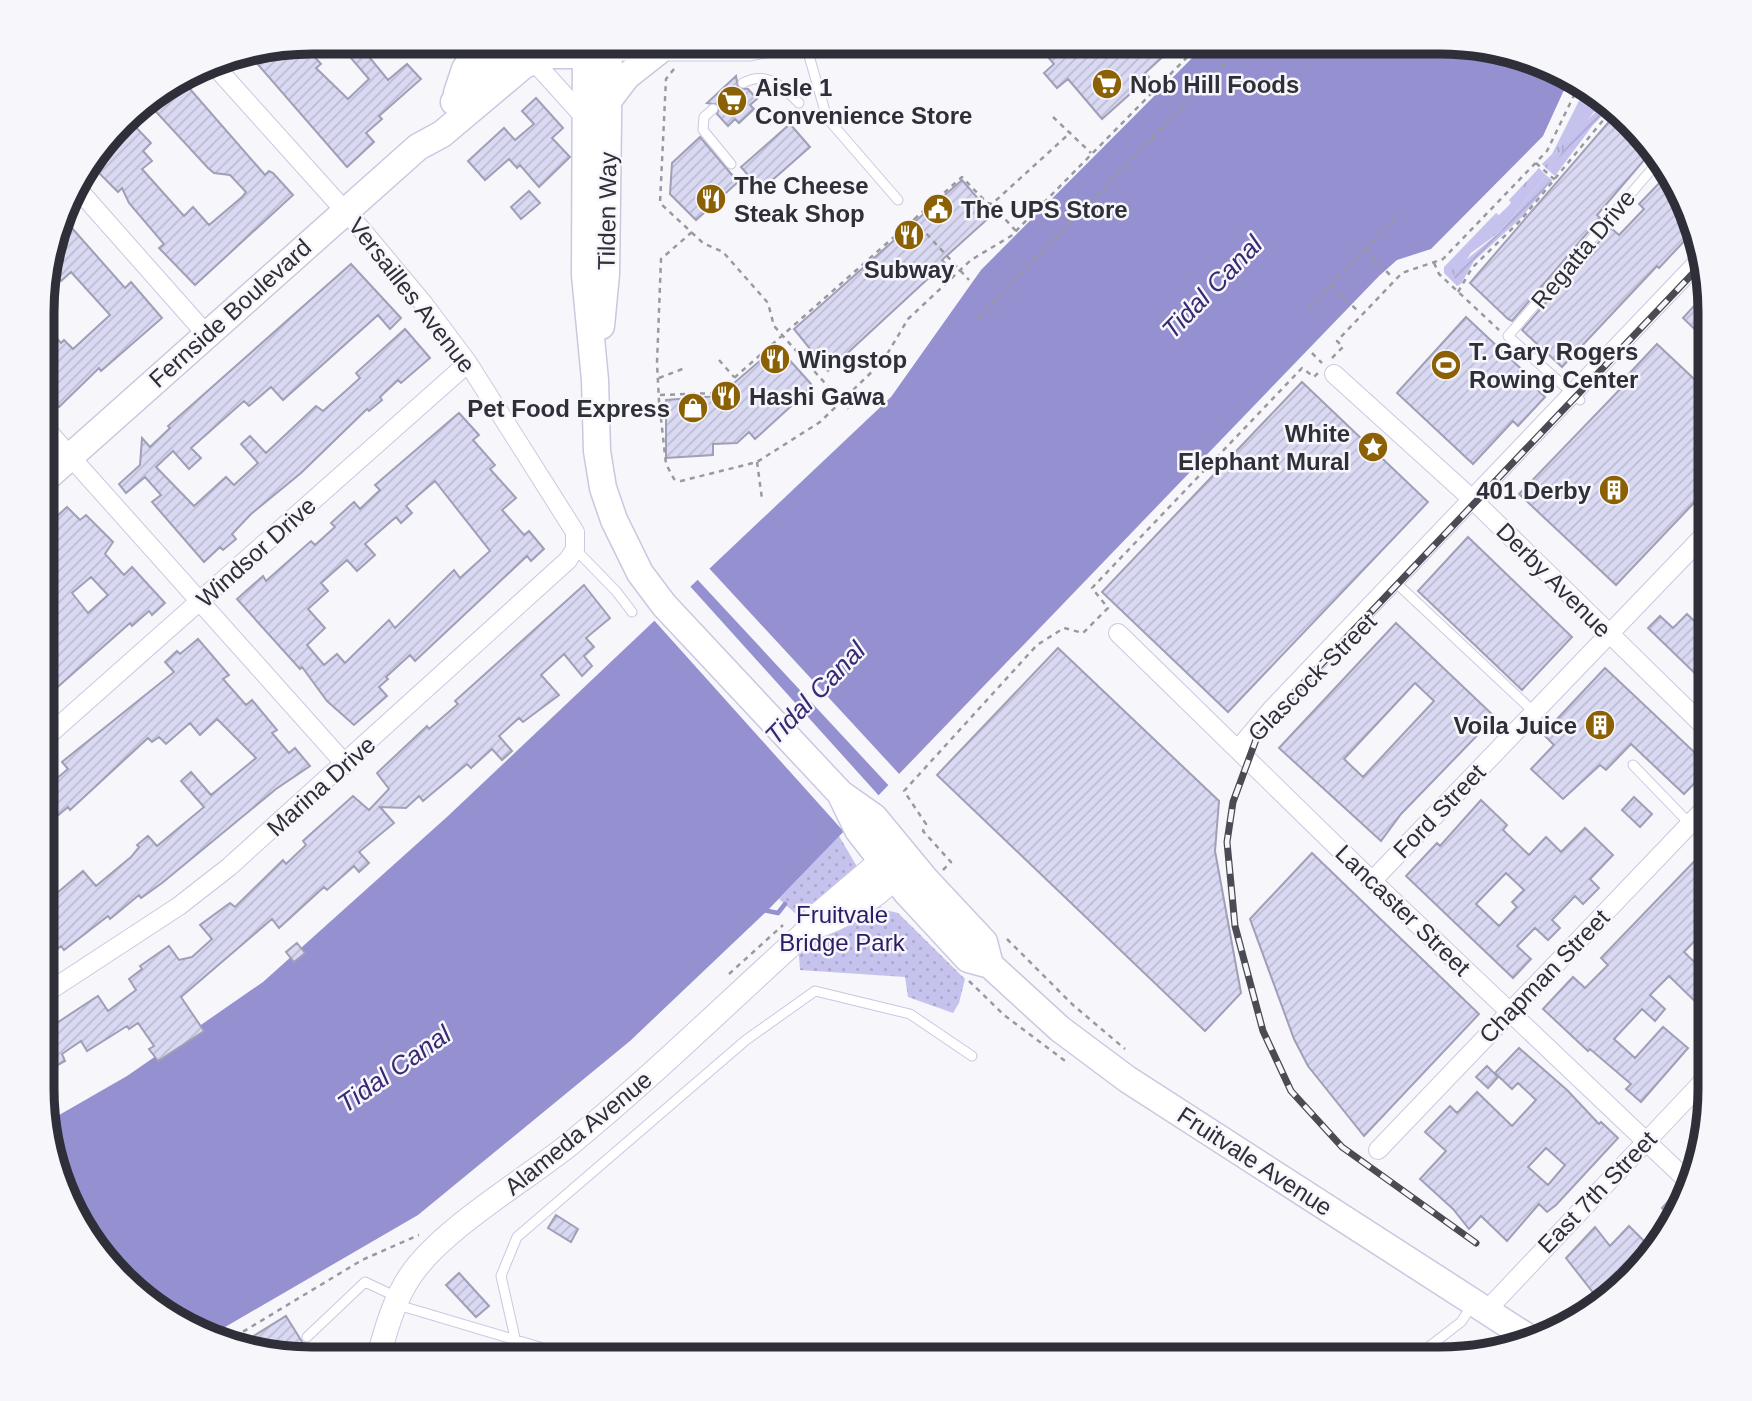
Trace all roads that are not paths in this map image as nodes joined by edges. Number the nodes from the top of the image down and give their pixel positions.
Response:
1 (475, 54) edge
2 (514, 54) edge
3 (516, 54) edge
4 (529, 54) edge
5 (592, 54) edge
6 (595, 54) edge
7 (661, 54) edge
8 (808, 54) edge
9 (219, 72) edge
10 (743, 83) dead end
11 (455, 101) junction
12 (608, 101) junction
13 (799, 103) dead end
14 (713, 109) dead end
15 (585, 118) junction
16 (418, 147) junction
17 (731, 164) dead end
18 (1653, 168) edge
19 (83, 195) edge
20 (898, 200) dead end
21 (345, 211) junction
22 (1694, 267) edge
23 (1696, 278) edge
24 (206, 334) junction
25 (468, 363) junction
26 (1329, 370) road end
27 (594, 380) junction
28 (1576, 397) junction
29 (54, 437) edge
30 (71, 455) junction
31 (54, 471) edge
32 (1475, 503) junction
33 (1698, 544) edge
34 (575, 549) junction
35 (645, 581) joint
36 (1397, 584) junction
37 (201, 600) junction
38 (632, 612) dead end
39 (1118, 633) dead end
40 (1609, 635) junction
41 (1534, 712) junction
42 (1698, 720) edge
43 (54, 730) edge
44 (1239, 748) junction
45 (346, 765) junction
46 (1633, 765) dead end
47 (1698, 816) edge
48 (1690, 824) junction
49 (895, 865) junction
50 (1372, 881) junction
51 (54, 988) edge
52 (1510, 1012) junction
53 (972, 1056) dead end
54 (1698, 1087) edge
55 (1647, 1141) junction
56 (1378, 1150) dead end
57 (1682, 1176) edge
58 (397, 1301) junction
59 (1480, 1307) junction
60 (1521, 1333) edge
61 (307, 1337) dead end
62 (515, 1338) junction
63 (382, 1347) edge
64 (543, 1347) edge
65 (1429, 1347) edge

1 - 11 main road
2 - 11 main road, Fernside Boulevard
3 - 16 main road, Fernside Boulevard
4 - 15 street
5 - 15 main road, Tilden Way
6 - 12 main road, Tilden Way
7 - 12 main road
8 - 20 lane
9 - 21 street, Versailles Avenue
10 - 13 lane
11 - 16 main road, Fernside Boulevard
12 - 27 main road, Tilden Way
14 - 17 lane
15 - 27 main road, Tilden Way
16 - 21 main road, Fernside Boulevard
18 - 28 lane, Regatta Drive
19 - 24 street
21 - 24 main road, Fernside Boulevard
21 - 25 street, Versailles Avenue
22 - 28 street, Glascock Street
23 - 28 street, Glascock Street
24 - 30 main road, Fernside Boulevard
25 - 34 street, Versailles Avenue
25 - 37 street, Windsor Drive
26 - 32 street, Derby Avenue
27 - 35 main road, Tilden Way
28 - 32 street, Glascock Street
29 - 30 street
30 - 31 main road, Fernside Boulevard
30 - 37 street
32 - 36 street, Glascock Street
32 - 40 street, Derby Avenue
33 - 40 street, Ford Street
34 - 38 lane
34 - 45 street, Marina Drive
35 - 49 main road, Fruitvale Avenue
36 - 41 lane
36 - 44 street, Glascock Street
37 - 43 street, Windsor Drive
37 - 45 street
39 - 44 street, Lancaster Street
40 - 41 street, Ford Street
40 - 42 street, Derby Avenue
41 - 50 street, Ford Street
44 - 50 street, Lancaster Street
45 - 51 street, Marina Drive
46 - 48 lane
47 - 48 street, Chapman Street
48 - 52 street, Chapman Street
49 - 58 street, Alameda Avenue
49 - 59 main road, Fruitvale Avenue
50 - 52 street, Lancaster Street
52 - 55 street, Lancaster Street
52 - 56 street, Chapman Street
53 - 62 lane
54 - 55 street, East 7th Street
55 - 57 street, Lancaster Street
55 - 59 street, East 7th Street
58 - 61 lane
58 - 62 lane
58 - 63 street, Alameda Avenue
59 - 60 main road, Fruitvale Avenue
59 - 65 lane
62 - 64 lane

